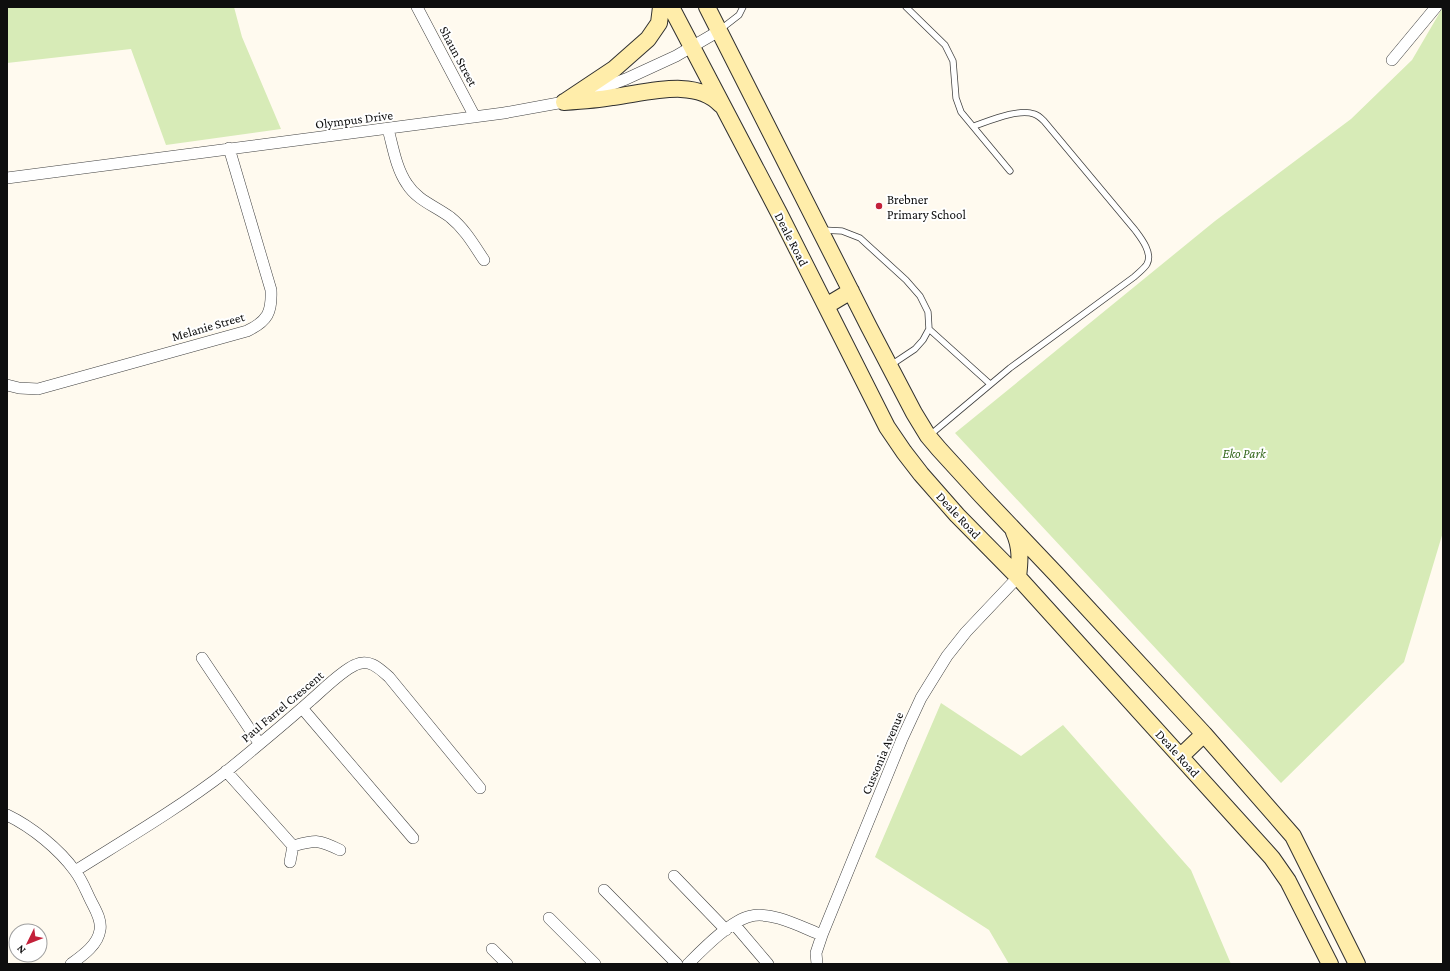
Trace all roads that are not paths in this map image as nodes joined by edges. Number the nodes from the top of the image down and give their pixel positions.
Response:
1 (417, 7) edge
2 (661, 7) edge
3 (671, 7) edge
4 (707, 7) edge
5 (744, 7) edge
6 (906, 7) edge
7 (1436, 7) edge
8 (719, 31) junction
9 (692, 46) junction
10 (1392, 60) dead end
11 (564, 102) junction
12 (475, 117) junction
13 (974, 126) junction
14 (388, 129) junction
15 (745, 147) junction
16 (229, 148) junction
17 (1010, 172) dead end
18 (7, 178) edge
19 (820, 230) junction
20 (484, 260) dead end
21 (851, 291) junction
22 (826, 306) junction
23 (929, 329) junction
24 (889, 366) junction
25 (990, 384) junction
26 (7, 385) edge
27 (928, 436) junction
28 (1012, 527) junction
29 (1056, 574) junction
30 (1018, 577) junction
31 (202, 658) dead end
32 (302, 708) junction
33 (1204, 734) junction
34 (259, 744) junction
35 (1181, 756) junction
36 (226, 771) junction
37 (480, 788) dead end
38 (7, 815) edge
39 (413, 838) dead end
40 (293, 846) junction
41 (340, 850) dead end
42 (290, 862) dead end
43 (75, 871) junction
44 (674, 876) dead end
45 (604, 890) dead end
46 (549, 918) dead end
47 (730, 927) junction
48 (822, 934) junction
49 (492, 949) dead end
50 (71, 964) edge
51 (507, 964) edge
52 (595, 964) edge
53 (677, 964) edge
54 (688, 964) edge
55 (768, 964) edge
56 (817, 964) edge
57 (1330, 964) edge
58 (1357, 964) edge

1 - 12 street, Shaun Street
2 - 11 street
3 - 9 street, Deale Road
4 - 8 street
5 - 8 lane
6 - 13 lane
7 - 10 street
8 - 9 street, Olympus Drive
8 - 19 street
9 - 11 street, Olympus Drive
9 - 15 street, Deale Road
11 - 12 street, Olympus Drive
11 - 15 street
12 - 14 street, Olympus Drive
13 - 17 lane
13 - 25 lane
14 - 16 street, Olympus Drive
14 - 20 street
15 - 22 street, Deale Road
16 - 18 street, Olympus Drive
16 - 26 street, Melanie Street
19 - 21 street
19 - 23 lane
21 - 22 street
21 - 24 street
22 - 30 street, Deale Road
23 - 24 lane
23 - 25 lane
24 - 27 street
25 - 27 lane
27 - 28 street
28 - 29 street
28 - 30 street
29 - 30 street
29 - 33 street
30 - 35 street, Deale Road
30 - 48 street, Cussonia Avenue
31 - 34 street
32 - 34 street, Paul Farrel Crescent
32 - 37 street, Paul Farrel Crescent
32 - 39 street
33 - 35 street
33 - 58 street
34 - 36 street, Paul Farrel Crescent
35 - 57 street, Deale Road
36 - 40 street
36 - 43 street, Paul Farrel Crescent
38 - 43 street
40 - 41 street
40 - 42 street
43 - 50 street
44 - 47 street
45 - 53 street
46 - 52 street
47 - 48 street
47 - 54 street
47 - 55 street
48 - 56 street, Cussonia Avenue
49 - 51 street

